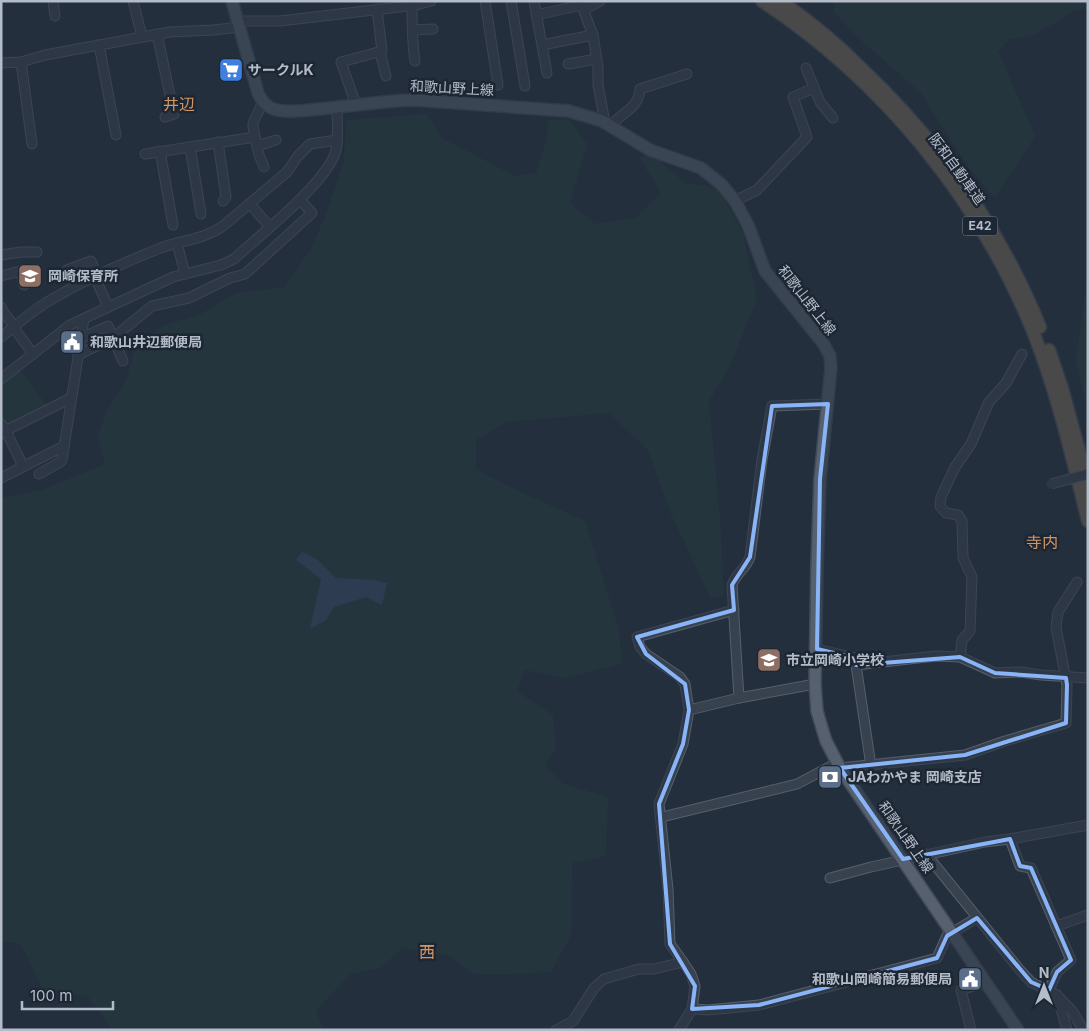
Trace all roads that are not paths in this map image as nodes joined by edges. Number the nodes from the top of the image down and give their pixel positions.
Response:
1 (53, 1) edge
2 (133, 1) edge
3 (232, 1) edge
4 (485, 1) edge
5 (511, 1) edge
6 (534, 1) edge
7 (600, 1) edge
8 (762, 1) edge
9 (780, 1) edge
10 (428, 2) edge
11 (414, 4) edge
12 (582, 5) edge
13 (377, 9) junction
14 (536, 15) junction
15 (55, 16) dead end
16 (239, 24) junction
17 (433, 29) dead end
18 (412, 30) junction
19 (157, 34) junction
20 (593, 35) junction
21 (142, 37) junction
22 (542, 44) junction
23 (98, 45) junction
24 (380, 52) junction
25 (597, 59) junction
26 (414, 61) dead end
27 (21, 62) junction
28 (1, 63) edge
29 (568, 64) dead end
30 (806, 68) dead end
31 (547, 73) dead end
32 (687, 74) dead end
33 (386, 76) dead end
34 (498, 86) dead end
35 (525, 86) dead end
36 (814, 88) junction
37 (263, 102) junction
38 (356, 105) junction
39 (337, 107) junction
40 (165, 117) dead end
41 (833, 118) dead end
42 (607, 123) junction
43 (116, 135) dead end
44 (276, 140) dead end
45 (337, 140) junction
46 (256, 141) junction
47 (218, 142) junction
48 (32, 144) dead end
49 (190, 146) junction
50 (160, 151) junction
51 (144, 154) dead end
52 (264, 167) dead end
53 (300, 200) junction
54 (223, 201) dead end
55 (735, 201) junction
56 (250, 204) junction
57 (201, 214) dead end
58 (173, 225) dead end
59 (270, 227) junction
60 (177, 243) junction
61 (37, 252) dead end
62 (1, 255) edge
63 (226, 263) junction
64 (67, 270) dead end
65 (185, 274) junction
66 (1, 276) edge
67 (96, 276) junction
68 (230, 278) junction
69 (24, 285) dead end
70 (145, 290) junction
71 (152, 306) junction
72 (1, 307) edge
73 (108, 307) junction
74 (84, 319) junction
75 (14, 327) junction
76 (1, 337) edge
77 (81, 338) junction
78 (113, 338) junction
79 (34, 354) junction
80 (1022, 354) dead end
81 (78, 355) junction
82 (123, 360) dead end
83 (1, 379) edge
84 (71, 398) junction
85 (828, 404) junction
86 (3, 429) edge
87 (64, 446) junction
88 (23, 466) junction
89 (39, 474) dead end
90 (1088, 474) edge
91 (1, 478) edge
92 (1051, 484) dead end
93 (1088, 484) edge
94 (1088, 521) edge
95 (1076, 582) dead end
96 (734, 610) junction
97 (817, 649) junction
98 (960, 657) junction
99 (856, 665) junction
100 (1066, 678) junction
101 (1088, 678) edge
102 (815, 684) junction
103 (738, 698) junction
104 (689, 710) junction
105 (839, 766) junction
106 (871, 766) junction
107 (662, 817) junction
108 (1088, 825) edge
109 (1010, 839) junction
110 (926, 854) junction
111 (904, 859) junction
112 (830, 878) dead end
113 (1088, 915) edge
114 (977, 918) junction
115 (1056, 926) junction
116 (952, 930) junction
117 (683, 962) junction
118 (986, 982) junction
119 (1053, 993) junction
120 (692, 1009) junction
121 (1017, 1029) edge
122 (556, 1030) edge
123 (679, 1030) edge
124 (971, 1030) edge
125 (1067, 1030) edge
126 (1083, 1030) edge

1 - 15 street
2 - 21 street
3 - 16 main road
4 - 34 street
5 - 35 street
6 - 14 street
7 - 12 street
8 - 94 highway, 阪和自動車道 / E42
9 - 93 highway, 阪和自動車道 / E42
10 - 11 street
11 - 13 street
11 - 18 street
12 - 14 street
12 - 20 street
13 - 16 street
13 - 24 street
14 - 22 street
16 - 19 street
16 - 37 main road
17 - 18 street
18 - 26 street
19 - 21 street
19 - 40 street
20 - 22 street
20 - 25 street
21 - 23 street
22 - 31 street
23 - 27 street
23 - 43 street
24 - 33 street
24 - 38 street
25 - 29 street
25 - 42 street
27 - 28 street
27 - 48 street
30 - 36 street
32 - 42 street
36 - 41 street
36 - 55 street
37 - 39 main road, 和歌山野上線
37 - 46 street
38 - 39 main road, 和歌山野上線
38 - 42 main road, 和歌山野上線
39 - 45 street
42 - 55 main road, 和歌山野上線
44 - 46 street
45 - 53 street
45 - 56 street
46 - 47 street
46 - 52 street
47 - 49 street
47 - 54 street
49 - 50 street
49 - 57 street
50 - 51 street
50 - 58 street
53 - 59 street
53 - 68 street
55 - 85 main road, 和歌山野上線
56 - 59 street
56 - 60 street
59 - 63 street
60 - 65 street
60 - 67 street
61 - 62 street
63 - 65 street
63 - 68 street
64 - 67 street
65 - 70 street
66 - 69 street
67 - 73 street
67 - 75 street
68 - 71 street
70 - 71 street
70 - 73 street
71 - 78 street
72 - 75 street
73 - 74 street
74 - 77 street
74 - 79 street
75 - 76 street
75 - 79 street
77 - 78 street
77 - 81 street
78 - 81 street
78 - 82 street
79 - 83 street
80 - 98 street
81 - 84 street
84 - 86 street
84 - 87 street
85 - 96 street
85 - 97 main road, 和歌山野上線
86 - 88 street
87 - 88 street
87 - 89 street
88 - 91 street
90 - 92 street, bridge
95 - 100 street
96 - 103 street
96 - 104 street
97 - 99 street
97 - 102 main road, 和歌山野上線
98 - 99 street
98 - 100 street
99 - 106 street
100 - 101 street
100 - 106 street
102 - 103 street
102 - 105 main road, 和歌山野上線
103 - 104 street
104 - 107 street
105 - 106 street
105 - 107 street
105 - 111 main road, 和歌山野上線
107 - 117 street
108 - 109 street
109 - 110 street
109 - 115 street
110 - 111 street
110 - 114 street
111 - 112 street
111 - 116 main road, 和歌山野上線
113 - 115 street
114 - 116 street
114 - 119 street
115 - 119 street
116 - 118 main road, 和歌山野上線
116 - 120 street
117 - 120 street
117 - 122 street
118 - 121 main road, 和歌山野上線
118 - 124 street
119 - 125 street
119 - 126 street
120 - 123 street

